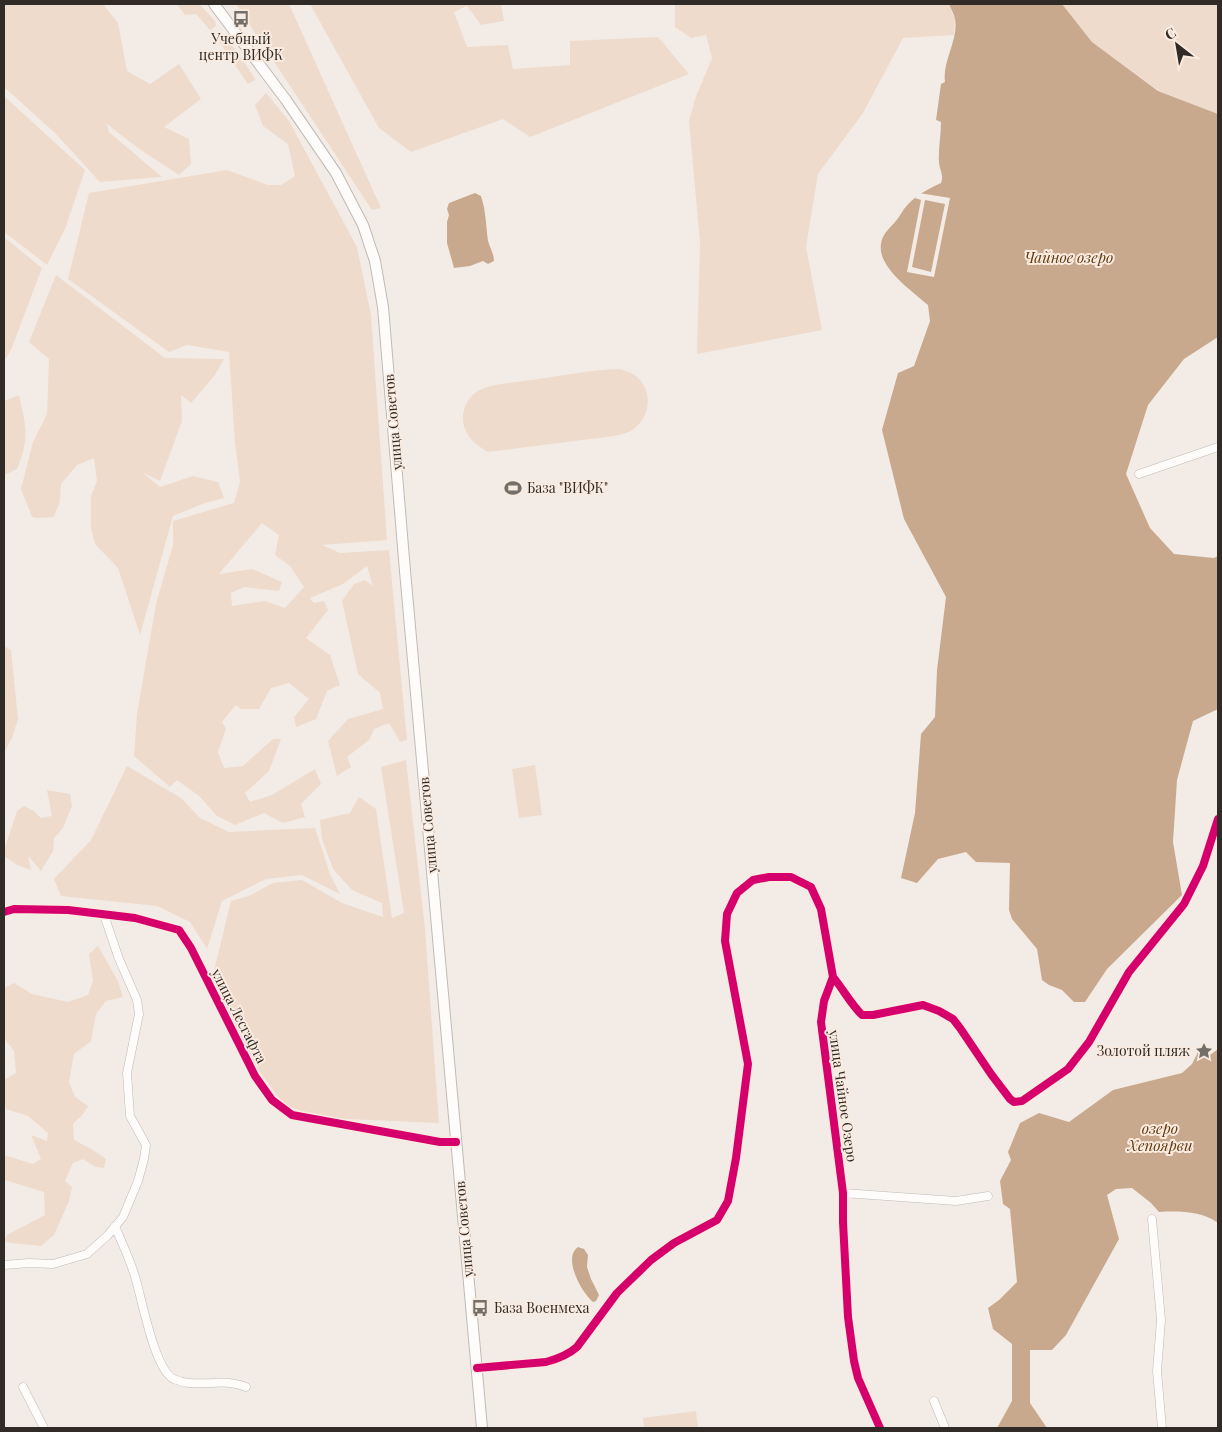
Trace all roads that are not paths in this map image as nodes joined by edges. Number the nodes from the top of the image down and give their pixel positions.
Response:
1 (214, 4) edge
2 (1218, 447) edge
3 (1139, 474) dead end
4 (1218, 819) edge
5 (4, 912) edge
6 (104, 915) junction
7 (833, 977) junction
8 (456, 1142) junction
9 (844, 1193) junction
10 (988, 1196) dead end
11 (1152, 1219) dead end
12 (115, 1226) junction
13 (4, 1265) edge
14 (476, 1368) junction
15 (23, 1387) dead end
16 (246, 1387) dead end
17 (934, 1401) dead end
18 (44, 1428) edge
19 (482, 1428) edge
20 (880, 1428) edge
21 (945, 1428) edge
22 (1162, 1428) edge

1 - 8 main road, улица Советов
2 - 3 street
4 - 7 street
5 - 6 street, улица Лесгафта
6 - 8 street, улица Лесгафта
6 - 12 street
7 - 9 street, улица Чайное Озеро
7 - 14 street
8 - 14 main road, улица Советов
9 - 10 street
9 - 20 street, улица Чайное Озеро
11 - 22 street
12 - 13 street
12 - 16 street
14 - 19 main road, улица Советов
15 - 18 street
17 - 21 street

